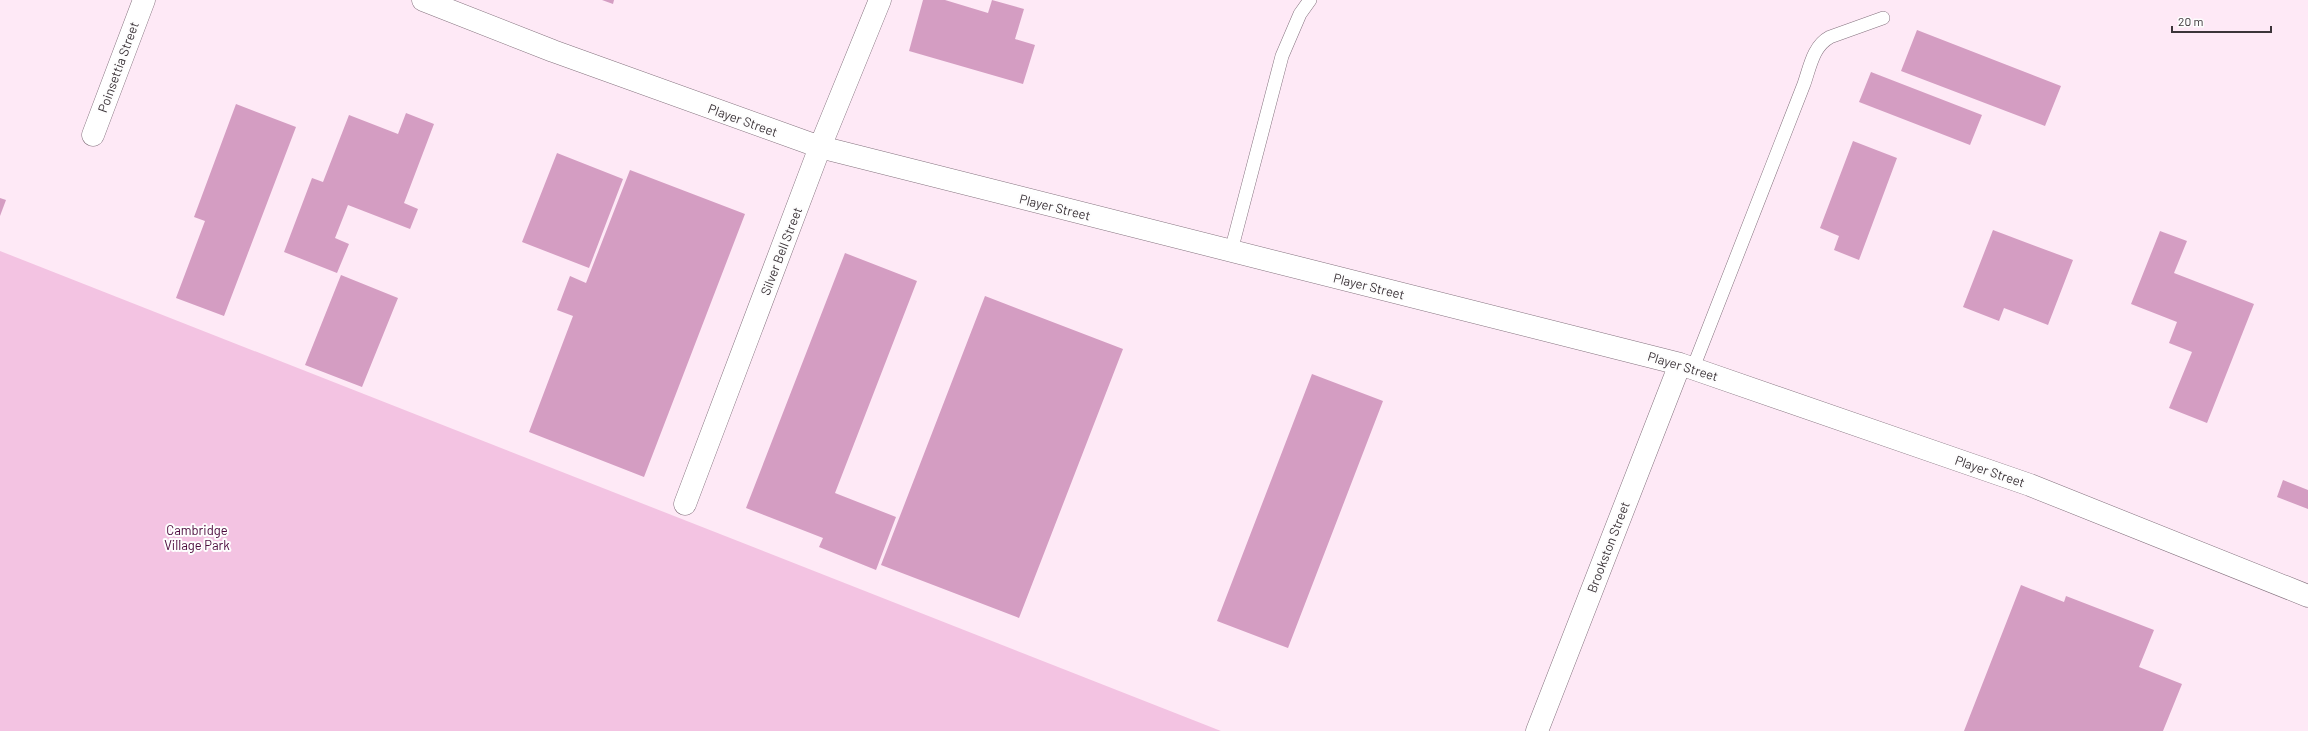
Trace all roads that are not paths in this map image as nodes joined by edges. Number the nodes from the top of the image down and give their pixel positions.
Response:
1 (144, 0) edge
2 (423, 0) edge
3 (880, 0) edge
4 (1310, 0) edge
5 (1884, 18) dead end
6 (93, 135) dead end
7 (820, 148) junction
8 (1231, 251) junction
9 (1686, 366) junction
10 (685, 504) dead end
11 (2308, 596) edge
12 (1537, 731) edge

1 - 6 street, Poinsettia Street
2 - 7 street, Player Street
3 - 7 street, Silver Bell Street
4 - 8 lane
5 - 9 lane
7 - 8 street, Player Street
7 - 10 street, Silver Bell Street
8 - 9 street, Player Street
9 - 11 street, Player Street
9 - 12 street, Brookston Street

